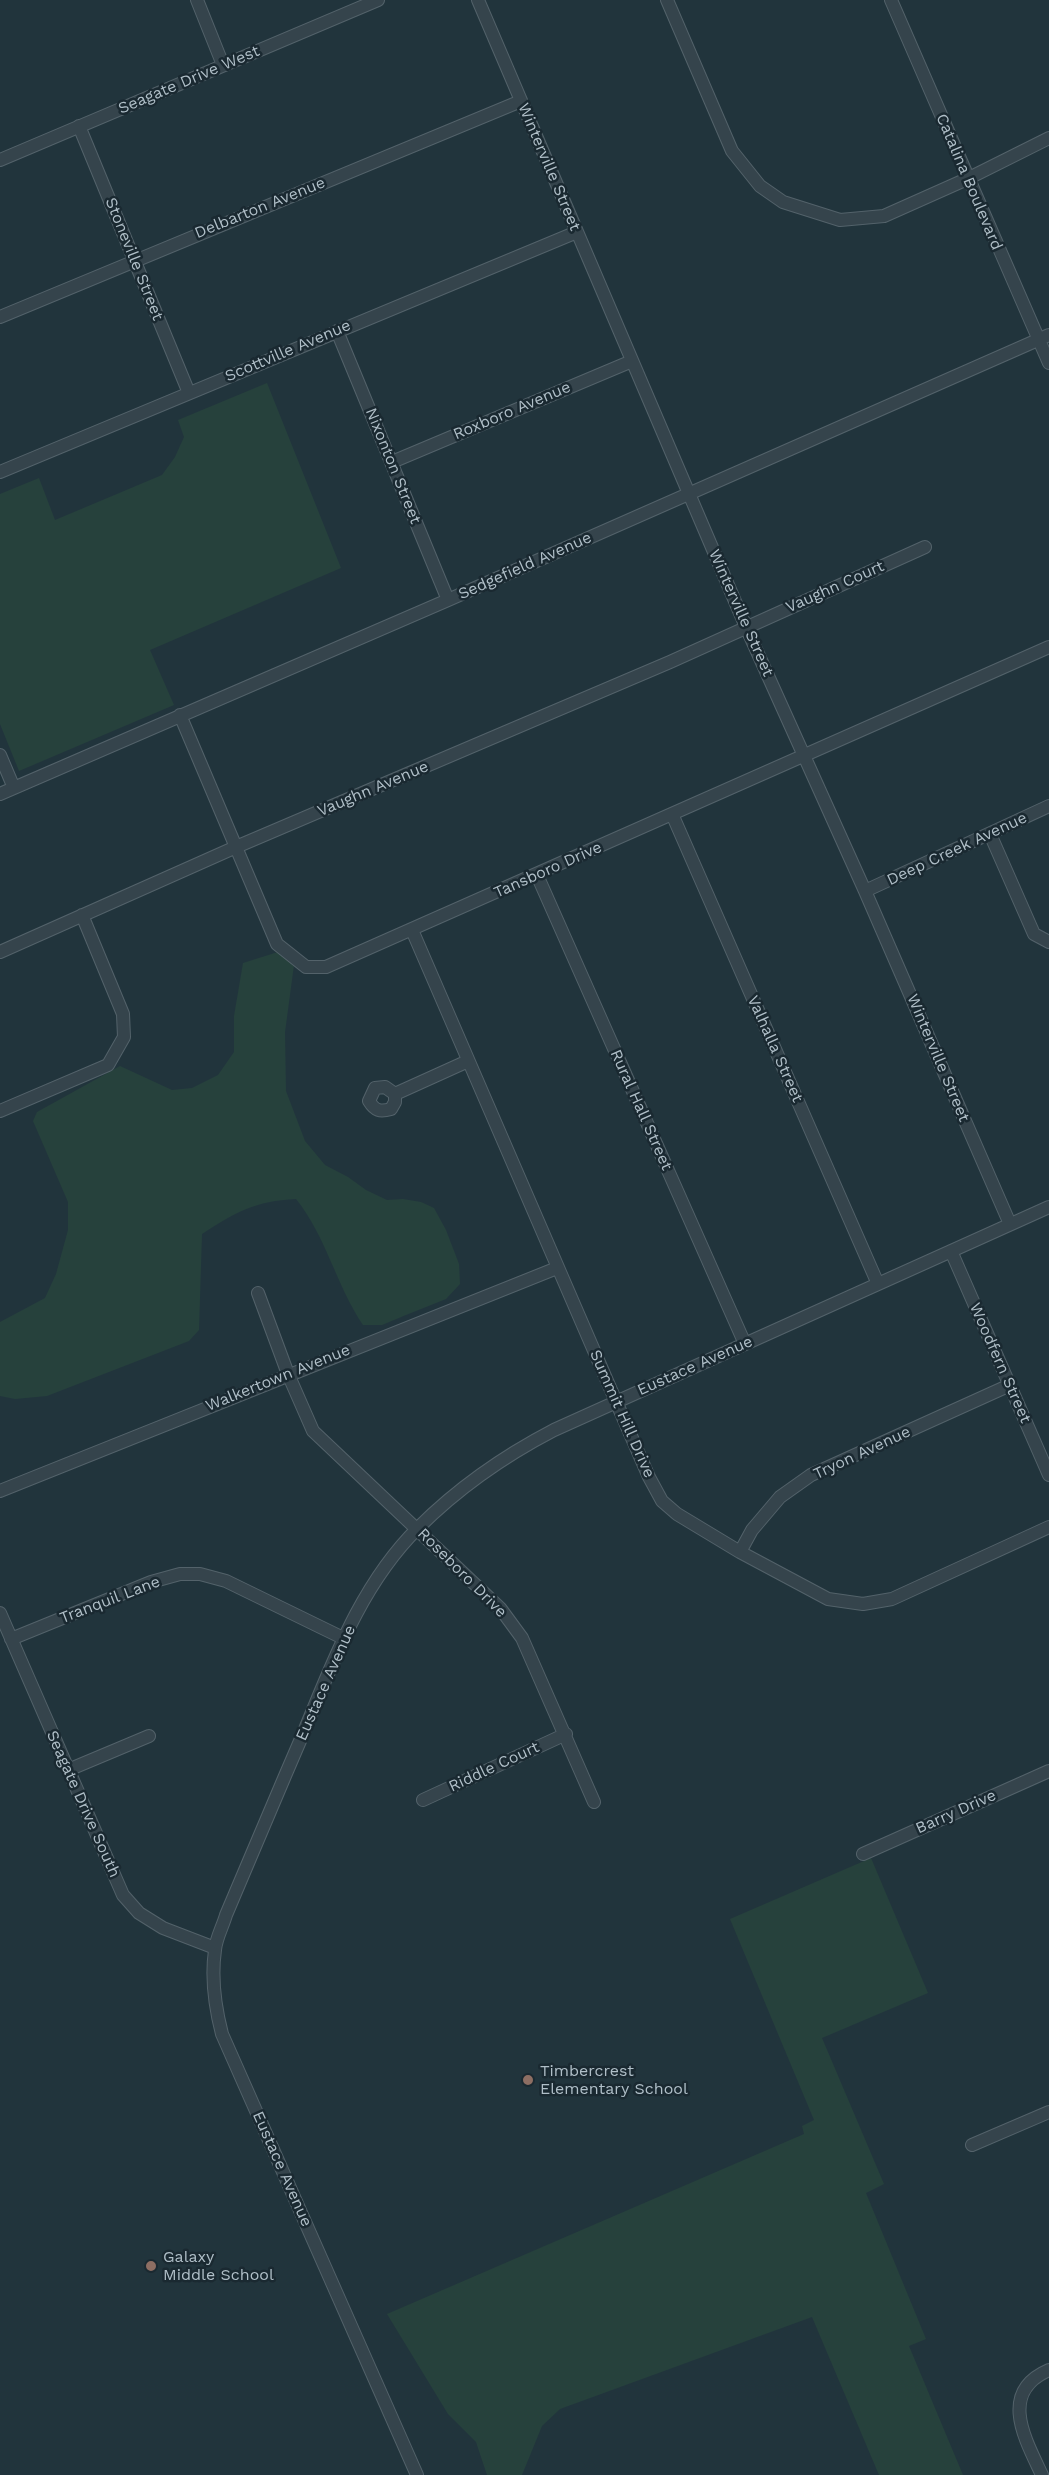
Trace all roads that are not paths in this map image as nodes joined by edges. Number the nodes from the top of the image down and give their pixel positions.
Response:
1 (196, 0) edge
2 (378, 0) edge
3 (478, 0) edge
4 (667, 0) edge
5 (891, 0) edge
6 (223, 65) junction
7 (521, 101) junction
8 (79, 126) junction
9 (1049, 138) edge
10 (0, 160) edge
11 (967, 179) junction
12 (577, 232) junction
13 (134, 260) junction
14 (0, 316) edge
15 (337, 331) junction
16 (1044, 338) edge
17 (632, 361) junction
18 (1049, 363) edge
19 (189, 393) junction
20 (392, 462) junction
21 (0, 472) edge
22 (688, 493) junction
23 (925, 547) dead end
24 (448, 600) junction
25 (746, 627) junction
26 (1049, 647) edge
27 (180, 715) junction
28 (0, 755) edge
29 (805, 756) junction
30 (14, 788) junction
31 (0, 794) edge
32 (1049, 806) edge
33 (672, 814) junction
34 (990, 834) junction
35 (236, 847) junction
36 (537, 875) junction
37 (865, 891) junction
38 (82, 915) junction
39 (412, 930) junction
40 (1049, 942) edge
41 (0, 952) edge
42 (468, 1061) junction
43 (395, 1094) dead end
44 (0, 1111) edge
45 (1049, 1207) edge
46 (1010, 1224) junction
47 (951, 1251) junction
48 (557, 1268) junction
49 (878, 1284) junction
50 (258, 1293) dead end
51 (745, 1344) junction
52 (288, 1374) junction
53 (1010, 1385) junction
54 (616, 1401) junction
55 (1049, 1475) edge
56 (0, 1491) edge
57 (1049, 1527) edge
58 (417, 1529) junction
59 (740, 1552) junction
60 (0, 1613) edge
61 (343, 1638) junction
62 (11, 1639) junction
63 (566, 1734) junction
64 (149, 1737) dead end
65 (68, 1770) junction
66 (1049, 1771) edge
67 (423, 1800) dead end
68 (594, 1802) dead end
69 (862, 1854) dead end
70 (215, 1948) junction
71 (1049, 2112) edge
72 (972, 2145) dead end
73 (1049, 2370) edge
74 (417, 2475) edge
75 (1042, 2475) edge

1 - 6 street
2 - 6 street, Seagate Drive West
3 - 7 street, Winterville Street
4 - 11 street
5 - 11 street, Catalina Boulevard
6 - 8 street, Seagate Drive West
7 - 12 street, Winterville Street
7 - 13 street, Delbarton Avenue
8 - 10 street, Seagate Drive West
8 - 13 street, Stoneville Street
9 - 11 street
11 - 16 street, Catalina Boulevard
12 - 15 street, Scottville Avenue
12 - 17 street, Winterville Street
13 - 14 street, Delbarton Avenue
13 - 19 street, Stoneville Street
15 - 19 street, Scottville Avenue
15 - 20 street, Nixonton Street
16 - 18 street, Catalina Boulevard
16 - 22 street, Sedgefield Avenue
17 - 20 street, Roxboro Avenue
17 - 22 street, Winterville Street
19 - 21 street, Scottville Avenue
20 - 24 street, Nixonton Street
22 - 24 street, Sedgefield Avenue
22 - 25 street, Winterville Street
23 - 25 street, Vaughn Court
24 - 27 street, Sedgefield Avenue
25 - 29 street, Winterville Street
25 - 35 street, Vaughn Avenue
26 - 29 street, Tansboro Drive
27 - 30 street, Sedgefield Avenue
27 - 35 street, Tansboro Drive
28 - 30 street
29 - 33 street, Tansboro Drive
29 - 37 street, Winterville Street
30 - 31 street, Sedgefield Avenue
32 - 34 street, Deep Creek Avenue
33 - 36 street, Tansboro Drive
33 - 49 street, Valhalla Street
34 - 37 street, Deep Creek Avenue
34 - 40 street
35 - 38 street, Vaughn Avenue
35 - 39 street, Tansboro Drive
36 - 39 street, Tansboro Drive
36 - 51 street, Rural Hall Street
37 - 46 street, Winterville Street
38 - 41 street, Vaughn Avenue
38 - 44 street
39 - 42 street, Summit Hill Drive
42 - 43 street
42 - 48 street, Summit Hill Drive
45 - 46 street, Eustace Avenue
46 - 47 street, Eustace Avenue
47 - 49 street, Eustace Avenue
47 - 53 street, Woodfern Street
48 - 52 street, Walkertown Avenue
48 - 54 street, Summit Hill Drive
49 - 51 street, Eustace Avenue
50 - 52 street, Roseboro Drive
51 - 54 street, Eustace Avenue
52 - 56 street, Walkertown Avenue
52 - 58 street, Roseboro Drive
53 - 55 street, Woodfern Street
53 - 59 street, Tryon Avenue
54 - 58 street, Eustace Avenue
54 - 59 street, Summit Hill Drive
57 - 59 street, Summit Hill Drive
58 - 61 street, Eustace Avenue
58 - 63 street, Roseboro Drive
60 - 62 street, Seagate Drive South
61 - 62 street, Tranquil Lane
61 - 70 street, Eustace Avenue
62 - 65 street, Seagate Drive South
63 - 67 street, Riddle Court
63 - 68 street, Roseboro Drive
64 - 65 street
65 - 70 street, Seagate Drive South
66 - 69 street, Barry Drive
70 - 74 street, Eustace Avenue
71 - 72 street
73 - 75 street

